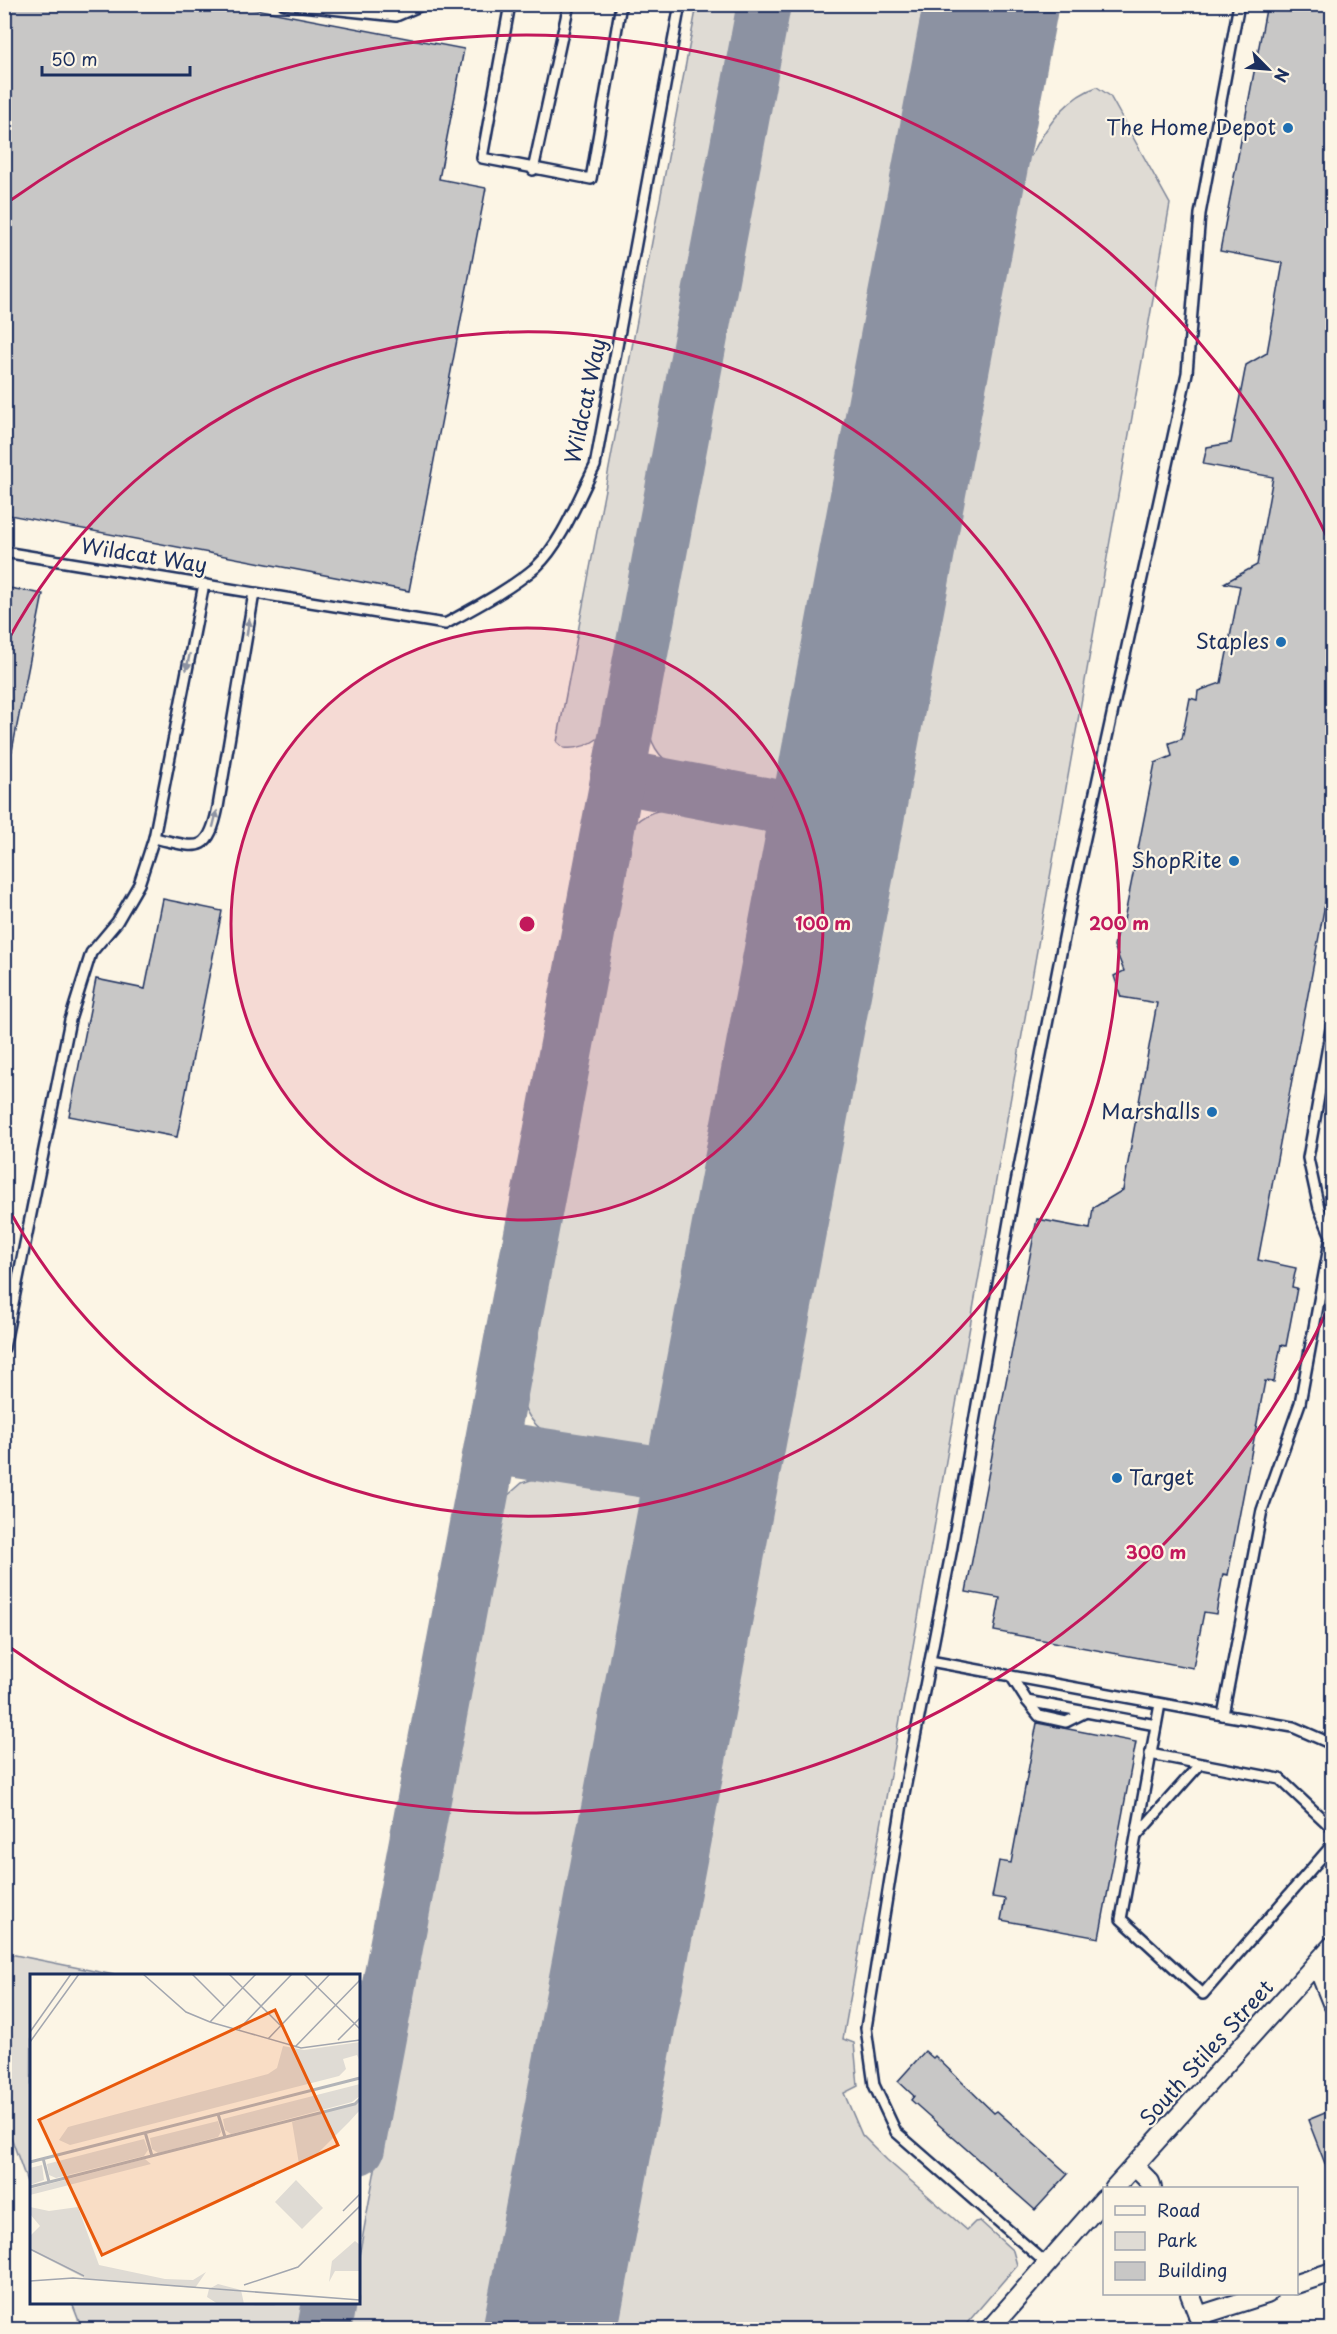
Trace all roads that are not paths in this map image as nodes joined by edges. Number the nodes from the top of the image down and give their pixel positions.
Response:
1 (284, 4) edge
2 (424, 4) edge
3 (510, 4) edge
4 (569, 4) edge
5 (621, 4) edge
6 (680, 4) edge
7 (1239, 4) edge
8 (533, 170) junction
9 (4, 552) edge
10 (204, 584) junction
11 (254, 593) junction
12 (154, 838) junction
13 (1332, 1023) edge
14 (4, 1348) edge
15 (930, 1661) junction
16 (1011, 1676) junction
17 (1160, 1704) junction
18 (1223, 1715) junction
19 (1156, 1725) junction
20 (1332, 1744) edge
21 (1150, 1754) junction
22 (1200, 1764) junction
23 (1332, 1828) edge
24 (1135, 1837) junction
25 (1332, 1845) edge
26 (1332, 1946) edge
27 (1317, 1965) junction
28 (1332, 2003) edge
29 (1134, 2166) junction
30 (1115, 2187) edge
31 (1152, 2187) edge
32 (1103, 2200) edge
33 (1047, 2264) junction
34 (1332, 2272) edge
35 (1298, 2283) edge
36 (1190, 2295) edge
37 (1265, 2295) edge
38 (1201, 2323) edge
39 (989, 2330) edge

1 - 2 lane
3 - 8 lane
4 - 8 lane
5 - 8 lane
6 - 11 lane, Wildcat Way
7 - 15 lane
9 - 10 lane, Wildcat Way
10 - 11 lane, Wildcat Way
10 -> 12 lane
12 -> 11 lane
12 - 14 lane
13 - 18 lane
15 - 16 lane
15 - 33 lane
16 - 17 lane
16 - 19 lane
17 - 18 lane
17 - 19 lane
18 - 20 lane
19 - 21 lane
21 - 22 lane
21 - 24 lane
22 - 23 lane
22 - 24 lane
24 - 25 lane
26 - 27 street, South Stiles Street
27 - 28 street
27 - 29 street, South Stiles Street
29 - 30 street, South Stiles Street
29 - 31 street
32 - 33 street
33 - 39 street
34 - 35 street
36 - 38 street
37 - 38 street

